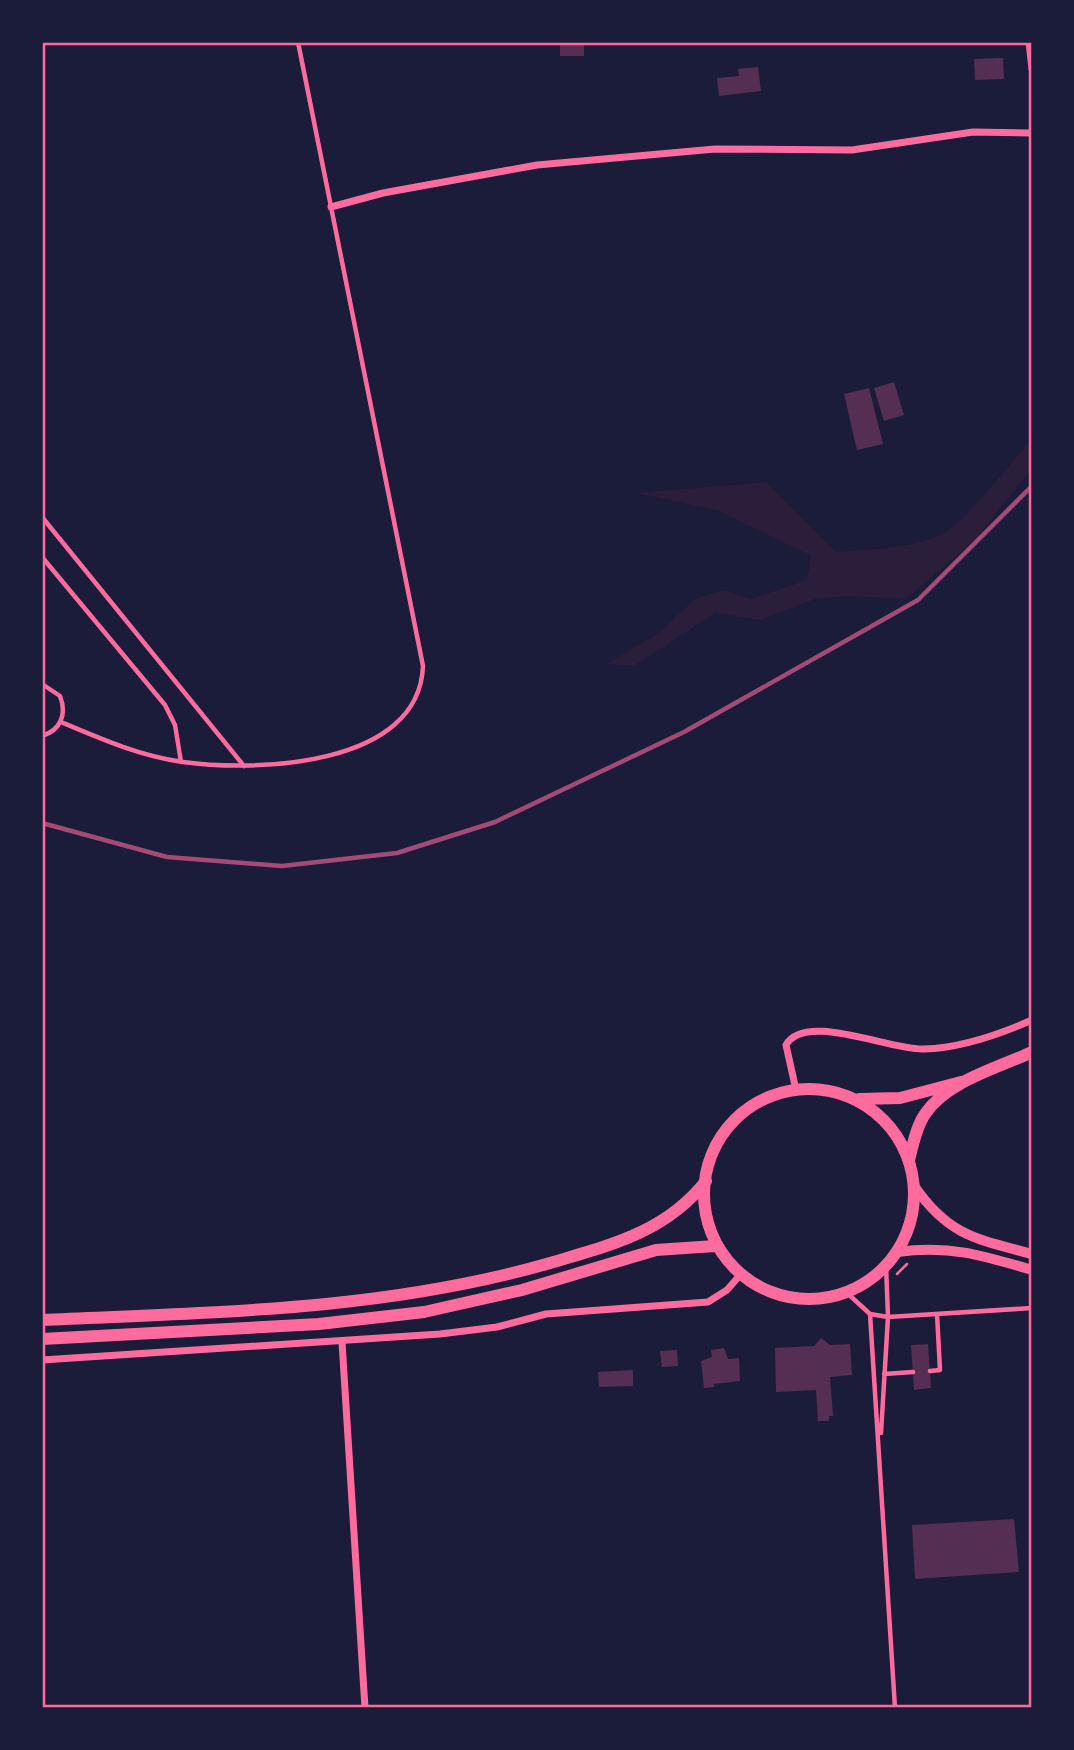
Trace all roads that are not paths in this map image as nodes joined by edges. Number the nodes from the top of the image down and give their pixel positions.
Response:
1 (298, 42) edge
2 (1029, 42) edge
3 (1032, 69) edge
4 (1032, 133) edge
5 (331, 206) junction
6 (42, 517) edge
7 (42, 557) edge
8 (42, 684) edge
9 (61, 722) junction
10 (42, 736) edge
11 (181, 762) junction
12 (244, 766) junction
13 (1032, 1020) edge
14 (1032, 1052) edge
15 (968, 1080) junction
16 (796, 1090) junction
17 (854, 1099) junction
18 (909, 1160) junction
19 (706, 1181) junction
20 (915, 1187) junction
21 (715, 1246) junction
22 (897, 1252) junction
23 (1032, 1254) edge
24 (886, 1265) junction
25 (1032, 1270) edge
26 (741, 1274) junction
27 (846, 1292) junction
28 (1032, 1308) edge
29 (870, 1314) junction
30 (937, 1314) junction
31 (888, 1317) junction
32 (42, 1320) edge
33 (42, 1339) edge
34 (342, 1342) junction
35 (42, 1360) edge
36 (930, 1371) dead end
37 (913, 1372) dead end
38 (884, 1374) junction
39 (881, 1448) junction
40 (365, 1708) edge
41 (895, 1708) edge

1 - 5 lane
2 - 3 street
4 - 5 street
5 - 12 lane
6 - 12 lane
7 - 11 lane
8 - 9 lane
9 - 10 lane
9 - 11 lane
11 - 12 lane
13 - 16 street
14 - 15 main road
15 - 17 main road
15 - 18 main road
16 - 17 main road
16 - 19 main road
17 - 18 main road
18 - 20 main road
19 - 21 main road
19 - 32 main road
20 - 22 main road
20 - 23 street
21 - 26 main road
21 - 33 main road
22 - 24 main road
22 - 25 street
24 - 27 main road
24 - 31 lane
26 - 27 main road
26 - 34 street
27 - 29 lane
28 - 30 lane
29 - 31 lane
29 - 39 lane
30 - 31 lane
30 - 36 lane
31 - 38 lane
34 - 35 street
34 - 40 street
37 - 38 lane
38 - 39 lane
39 - 41 lane

